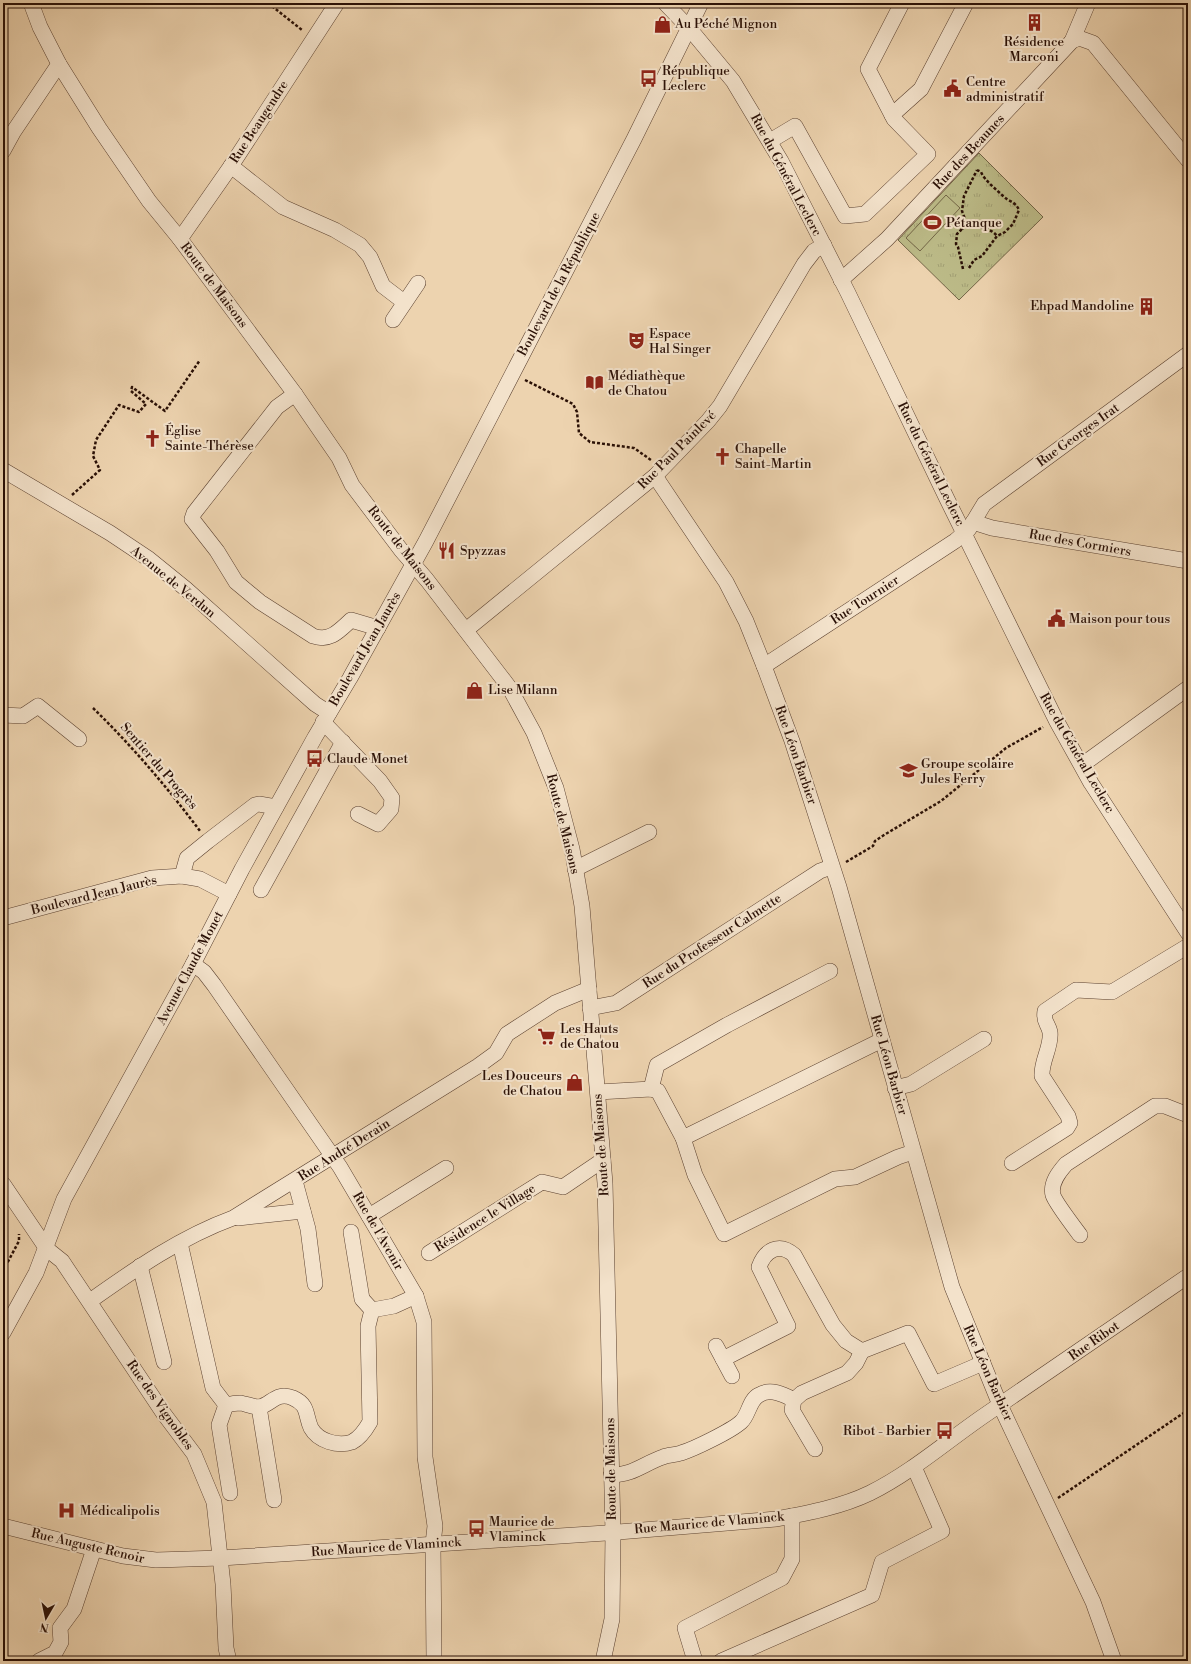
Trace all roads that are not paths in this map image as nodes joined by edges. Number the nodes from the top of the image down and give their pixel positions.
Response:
1 (31, 3) edge
2 (337, 3) edge
3 (665, 3) edge
4 (702, 3) edge
5 (902, 3) edge
6 (966, 3) edge
7 (1088, 3) edge
8 (689, 28) junction
9 (1072, 40) junction
10 (59, 64) junction
11 (892, 114) junction
12 (770, 141) junction
13 (3, 151) edge
14 (1188, 160) edge
15 (231, 166) junction
16 (180, 239) junction
17 (824, 245) junction
18 (841, 280) junction
19 (418, 283) dead end
20 (404, 302) junction
21 (393, 320) dead end
22 (1188, 354) edge
23 (295, 394) junction
24 (3, 470) edge
25 (659, 472) junction
26 (969, 527) junction
27 (1188, 561) edge
28 (413, 564) junction
29 (378, 628) junction
30 (466, 630) junction
31 (764, 666) junction
32 (1188, 688) edge
33 (3, 715) edge
34 (323, 723) junction
35 (79, 739) dead end
36 (343, 742) junction
37 (1082, 765) junction
38 (276, 808) junction
39 (358, 814) dead end
40 (649, 832) dead end
41 (831, 867) junction
42 (575, 869) junction
43 (182, 876) junction
44 (261, 890) dead end
45 (229, 894) junction
46 (3, 918) edge
47 (1188, 933) edge
48 (1188, 946) edge
49 (193, 964) junction
50 (830, 971) dead end
51 (589, 989) junction
52 (590, 1008) junction
53 (984, 1039) dead end
54 (882, 1040) junction
55 (896, 1088) junction
56 (651, 1089) junction
57 (598, 1092) junction
58 (1188, 1115) edge
59 (683, 1138) junction
60 (914, 1152) junction
61 (333, 1157) junction
62 (603, 1160) junction
63 (1012, 1163) dead end
64 (446, 1168) dead end
65 (294, 1181) junction
66 (3, 1184) edge
67 (303, 1211) junction
68 (369, 1216) junction
69 (233, 1218) junction
70 (351, 1232) dead end
71 (1080, 1235) dead end
72 (180, 1242) junction
73 (47, 1249) junction
74 (429, 1253) dead end
75 (140, 1266) junction
76 (1188, 1276) edge
77 (316, 1284) dead end
78 (416, 1296) junction
79 (90, 1302) junction
80 (372, 1310) junction
81 (3, 1332) edge
82 (716, 1346) dead end
83 (862, 1351) junction
84 (723, 1359) junction
85 (164, 1362) dead end
86 (983, 1363) junction
87 (732, 1376) dead end
88 (794, 1400) junction
89 (226, 1405) junction
90 (1000, 1405) junction
91 (259, 1407) junction
92 (815, 1449) dead end
93 (914, 1467) junction
94 (611, 1475) junction
95 (230, 1493) dead end
96 (274, 1500) dead end
97 (792, 1516) junction
98 (3, 1526) edge
99 (613, 1533) junction
100 (433, 1544) junction
101 (94, 1549) junction
102 (221, 1558) junction
103 (39, 1661) edge
104 (229, 1661) edge
105 (434, 1661) edge
106 (603, 1661) edge
107 (695, 1661) edge
108 (720, 1661) edge
109 (1114, 1661) edge

1 - 10 street, Route de Maisons
2 - 15 street, Rue Beaugendre
3 - 8 street, Rue du Général Leclerc
4 - 8 street, Boulevard de la République
5 - 11 street
6 - 11 street
7 - 9 street, Rue des Beaunes
8 - 12 street, Rue du Général Leclerc
8 - 28 street, Boulevard de la République
9 - 14 street
9 - 18 street, Rue des Beaunes
10 - 13 street
10 - 16 street, Route de Maisons
11 - 12 street
12 - 17 street, Rue du Général Leclerc
15 - 16 street, Rue Beaugendre
15 - 20 street
16 - 23 street, Route de Maisons
17 - 18 street, Rue du Général Leclerc
17 - 25 street, Rue Paul Painlevé
18 - 26 street, Rue du Général Leclerc
19 - 20 street
20 - 21 street
22 - 26 street, Rue Georges Irat
23 - 28 street, Route de Maisons
23 - 29 street
24 - 34 street, Avenue de Verdun
25 - 30 street, Rue Paul Painlevé
25 - 31 street, Rue Léon Barbier
26 - 27 street, Rue des Cormiers
26 - 31 street, Rue Tournier
26 - 37 street, Rue du Général Leclerc
28 - 29 street, Boulevard Jean Jaurès
28 - 30 street, Route de Maisons
29 - 34 street, Boulevard Jean Jaurès
30 - 42 street, Route de Maisons
31 - 41 street, Rue Léon Barbier
32 - 37 street
33 - 35 street
34 - 36 street, Avenue de Verdun
34 - 38 street, Avenue Claude Monet
36 - 39 street, Avenue de Verdun
36 - 44 street
37 - 47 street, Rue du Général Leclerc
38 - 43 street
38 - 45 street, Avenue Claude Monet
40 - 42 street
41 - 52 street, Rue du Professeur Calmette
41 - 54 street, Rue Léon Barbier
42 - 51 street, Route de Maisons
43 - 45 street, Boulevard Jean Jaurès
43 - 46 street, Boulevard Jean Jaurès
45 - 49 street, Avenue Claude Monet
48 - 63 street
49 - 61 street, Rue de l'Avenir
49 - 73 street, Avenue Claude Monet
50 - 56 street
51 - 52 street, Route de Maisons
51 - 61 street, Rue André Derain
52 - 57 street, Route de Maisons
53 - 55 street
54 - 55 street, Rue Léon Barbier
54 - 59 street
55 - 60 street, Rue Léon Barbier
56 - 57 street
56 - 59 street
57 - 62 street, Route de Maisons
58 - 71 street
59 - 60 street
60 - 86 street, Rue Léon Barbier
61 - 65 street, Rue André Derain
61 - 68 street, Rue de l'Avenir
62 - 74 street, Résidence le Village
62 - 94 street, Route de Maisons
64 - 68 street
65 - 67 street
65 - 69 street, Rue André Derain
66 - 73 street, Rue des Vignobles
67 - 69 street
67 - 77 street
68 - 78 street, Rue de l'Avenir
69 - 72 street, Rue André Derain
70 - 80 street
72 - 75 street, Rue André Derain
72 - 89 street
73 - 79 street, Rue des Vignobles
73 - 81 street, Avenue Claude Monet
75 - 79 street, Rue André Derain
75 - 85 street
76 - 90 street, Rue Ribot
78 - 80 street
78 - 100 street, Rue de l'Avenir
79 - 102 street, Rue des Vignobles
80 - 91 street
82 - 84 street
83 - 84 street
83 - 86 street
83 - 88 street
84 - 87 street
86 - 90 street, Rue Léon Barbier
88 - 92 street
88 - 94 street
89 - 91 street
89 - 95 street
90 - 93 street, Rue Maurice de Vlaminck
90 - 109 street, Rue Léon Barbier
91 - 96 street
93 - 97 street, Rue Maurice de Vlaminck
93 - 108 street
94 - 99 street, Route de Maisons
97 - 99 street, Rue Maurice de Vlaminck
97 - 107 street
98 - 101 street, Rue Auguste Renoir
99 - 100 street, Rue Maurice de Vlaminck
99 - 106 street, Route de Maisons
100 - 102 street, Rue Maurice de Vlaminck
100 - 105 street, Rue de l'Avenir
101 - 102 street, Rue Auguste Renoir
101 - 103 street
102 - 104 street, Rue des Vignobles

